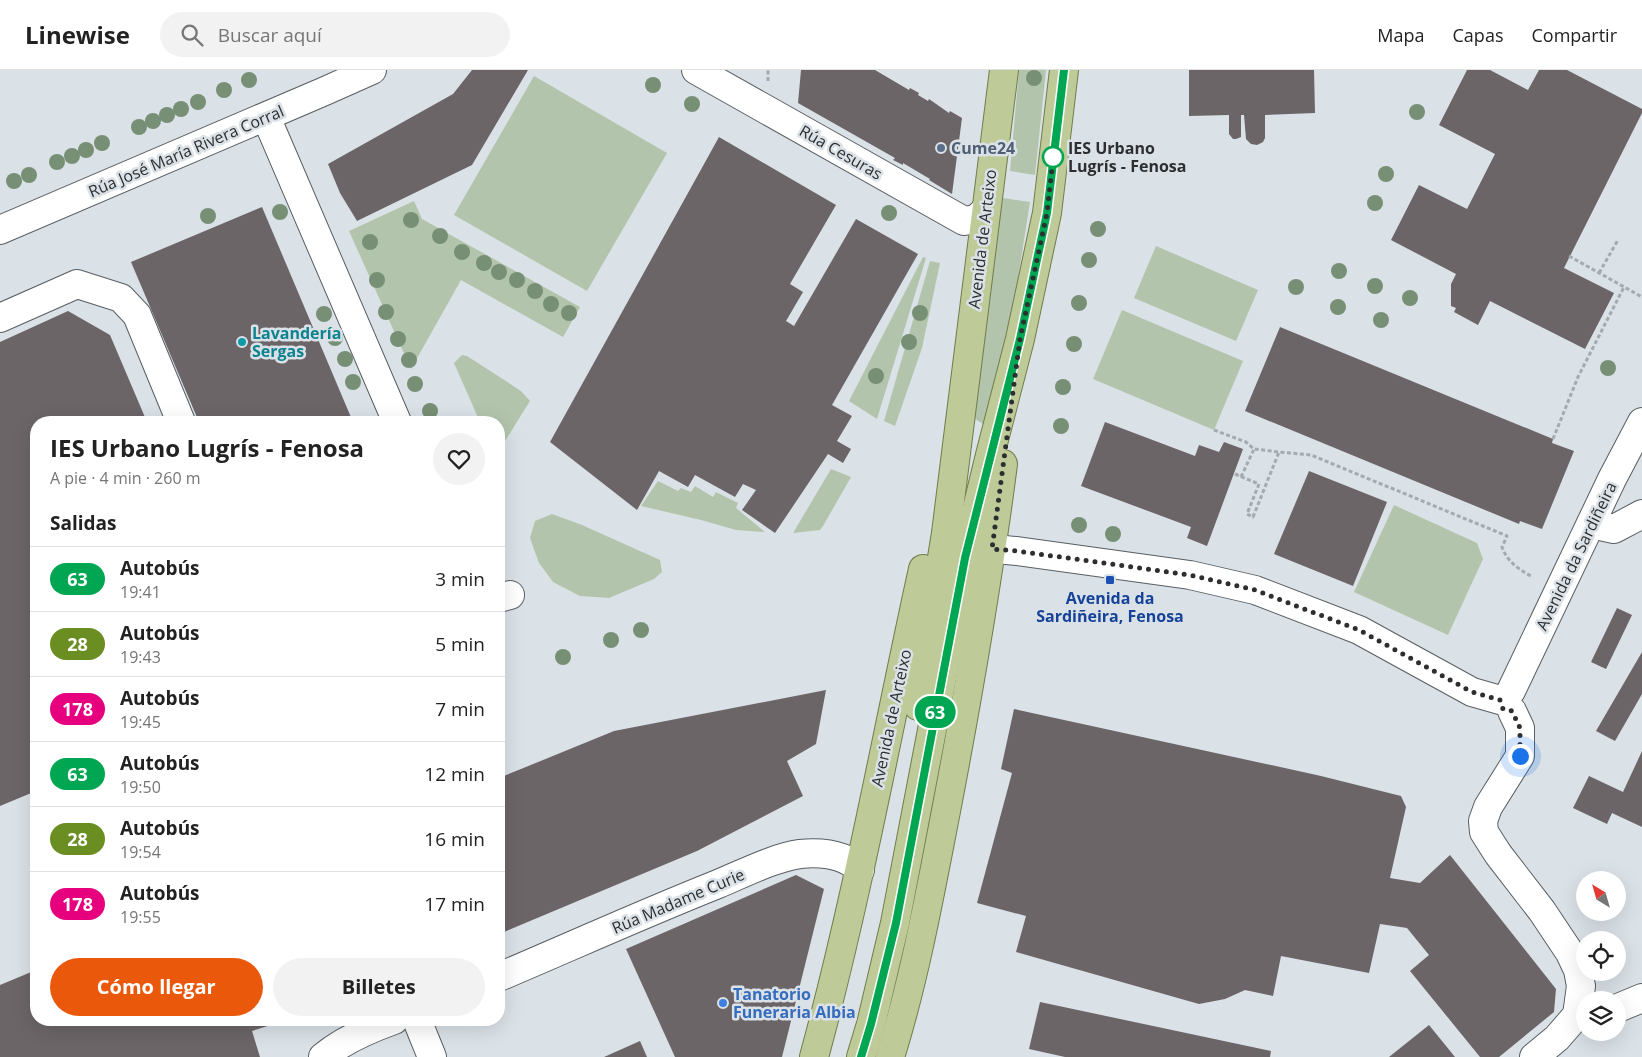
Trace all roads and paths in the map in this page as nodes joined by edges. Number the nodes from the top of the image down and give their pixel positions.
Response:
1 (372, 70) edge
2 (696, 70) edge
3 (1004, 70) edge
4 (1064, 70) edge
5 (266, 117) junction
6 (985, 210) junction
7 (0, 230) edge
8 (1618, 240) dead end
9 (1570, 256) dead end
10 (1599, 273) junction
11 (1624, 287) junction
12 (1642, 297) edge
13 (0, 318) edge
14 (1020, 339) junction
15 (965, 377) junction
16 (179, 416) edge
17 (394, 416) edge
18 (1642, 422) edge
19 (1214, 430) dead end
20 (1553, 439) dead end
21 (1254, 449) junction
22 (1279, 452) junction
23 (1235, 474) dead end
24 (1241, 477) junction
25 (1642, 514) edge
26 (1591, 524) junction
27 (992, 549) junction
28 (1531, 576) dead end
29 (1508, 701) junction
30 (932, 730) junction
31 (860, 870) junction
32 (505, 974) edge
33 (1582, 991) edge
34 (1642, 998) edge
35 (1626, 1005) edge
36 (1576, 1020) edge
37 (378, 1026) edge
38 (419, 1026) edge
39 (323, 1057) edge
40 (432, 1057) edge
41 (814, 1057) edge
42 (844, 1057) edge
43 (861, 1057) edge
44 (890, 1057) edge
45 (1534, 1057) edge

1 - 5 street, Rúa José María Rivera Corral
2 - 6 street, Rúa Cesuras
3 - 6 main road, Avenida de Arteixo
4 - 14 main road
5 - 7 street, Rúa José María Rivera Corral
5 - 17 street
6 - 15 main road, Avenida de Arteixo
8 - 10 path
9 - 10 path
10 - 11 path
11 - 12 path
11 - 20 path
13 - 16 street
14 - 27 main road
14 - 30 main road
15 - 31 main road, Avenida de Arteixo
15 - 42 main road, Avenida de Arteixo
18 - 26 street, Avenida da Sardiñeira
19 - 21 path
21 - 22 path
21 - 24 path
22 - 24 path
22 - 28 path
23 - 24 path
25 - 26 street
26 - 29 street, Avenida da Sardiñeira
27 - 29 street
27 - 30 street
27 - 44 main road
29 - 33 street
30 - 43 main road
31 - 32 street, Rúa Madame Curie
31 - 41 main road, Avenida de Arteixo
34 - 35 street
36 - 45 street
37 - 39 street
38 - 40 street

